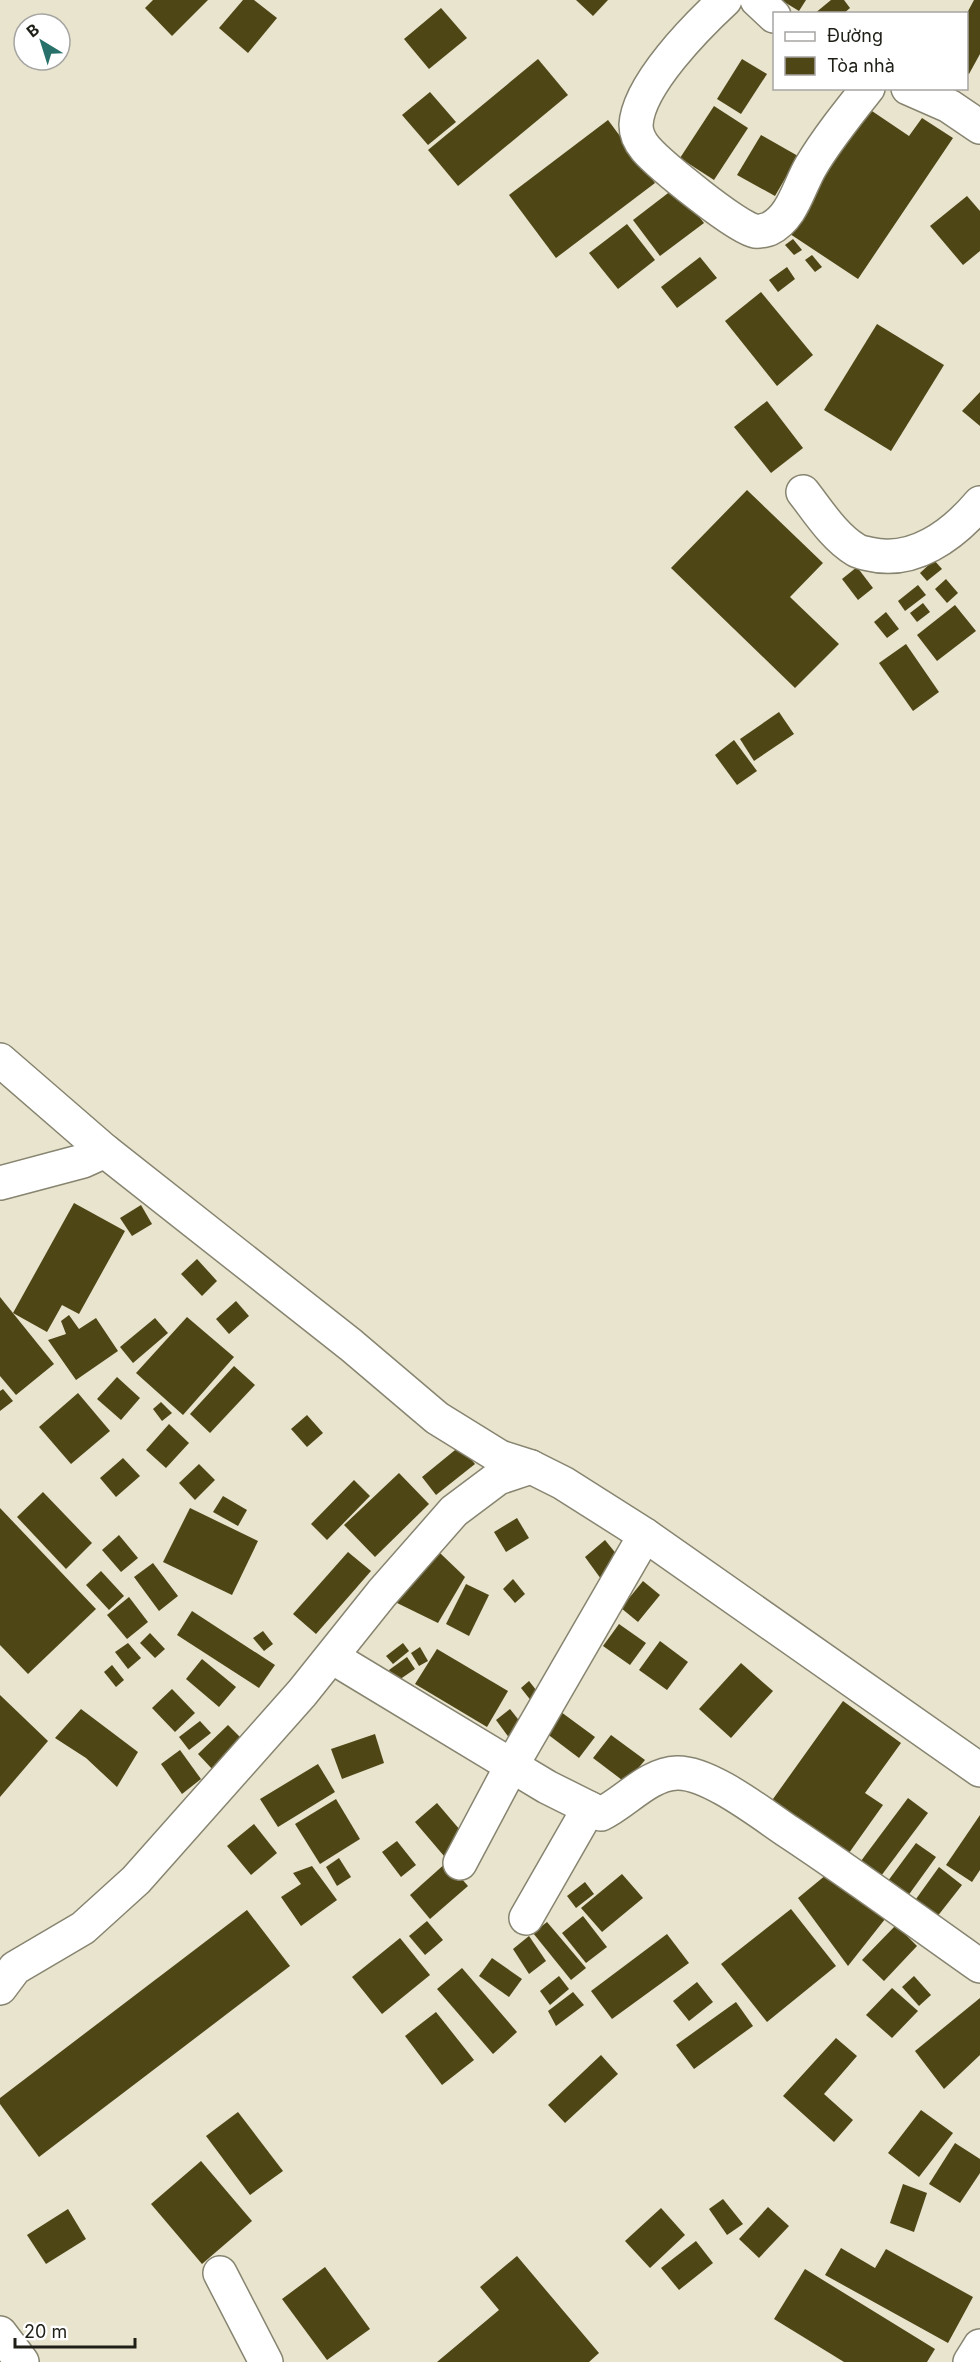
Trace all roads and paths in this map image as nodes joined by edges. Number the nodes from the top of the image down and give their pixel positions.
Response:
1 (725, 0) edge
2 (757, 0) edge
3 (773, 15) edge
4 (867, 90) edge
5 (913, 90) edge
6 (980, 127) edge
7 (803, 492) dead end
8 (980, 503) edge
9 (0, 1060) edge
10 (105, 1150) junction
11 (0, 1183) edge
12 (531, 1467) junction
13 (645, 1535) junction
14 (332, 1657) junction
15 (512, 1765) junction
16 (980, 1770) edge
17 (588, 1808) junction
18 (460, 1863) dead end
19 (526, 1918) dead end
20 (980, 1966) edge
21 (0, 1988) edge
22 (220, 2273) dead end
23 (0, 2333) edge
24 (22, 2362) edge
25 (266, 2362) edge

1 - 4 street
2 - 3 street
5 - 6 street
7 - 8 street
9 - 10 street
10 - 11 street
10 - 12 street
12 - 13 street
12 - 14 street
13 - 15 street
13 - 16 street
14 - 15 street
14 - 21 street
15 - 17 street
15 - 18 street
17 - 19 street
17 - 20 street
22 - 25 street
23 - 24 street

